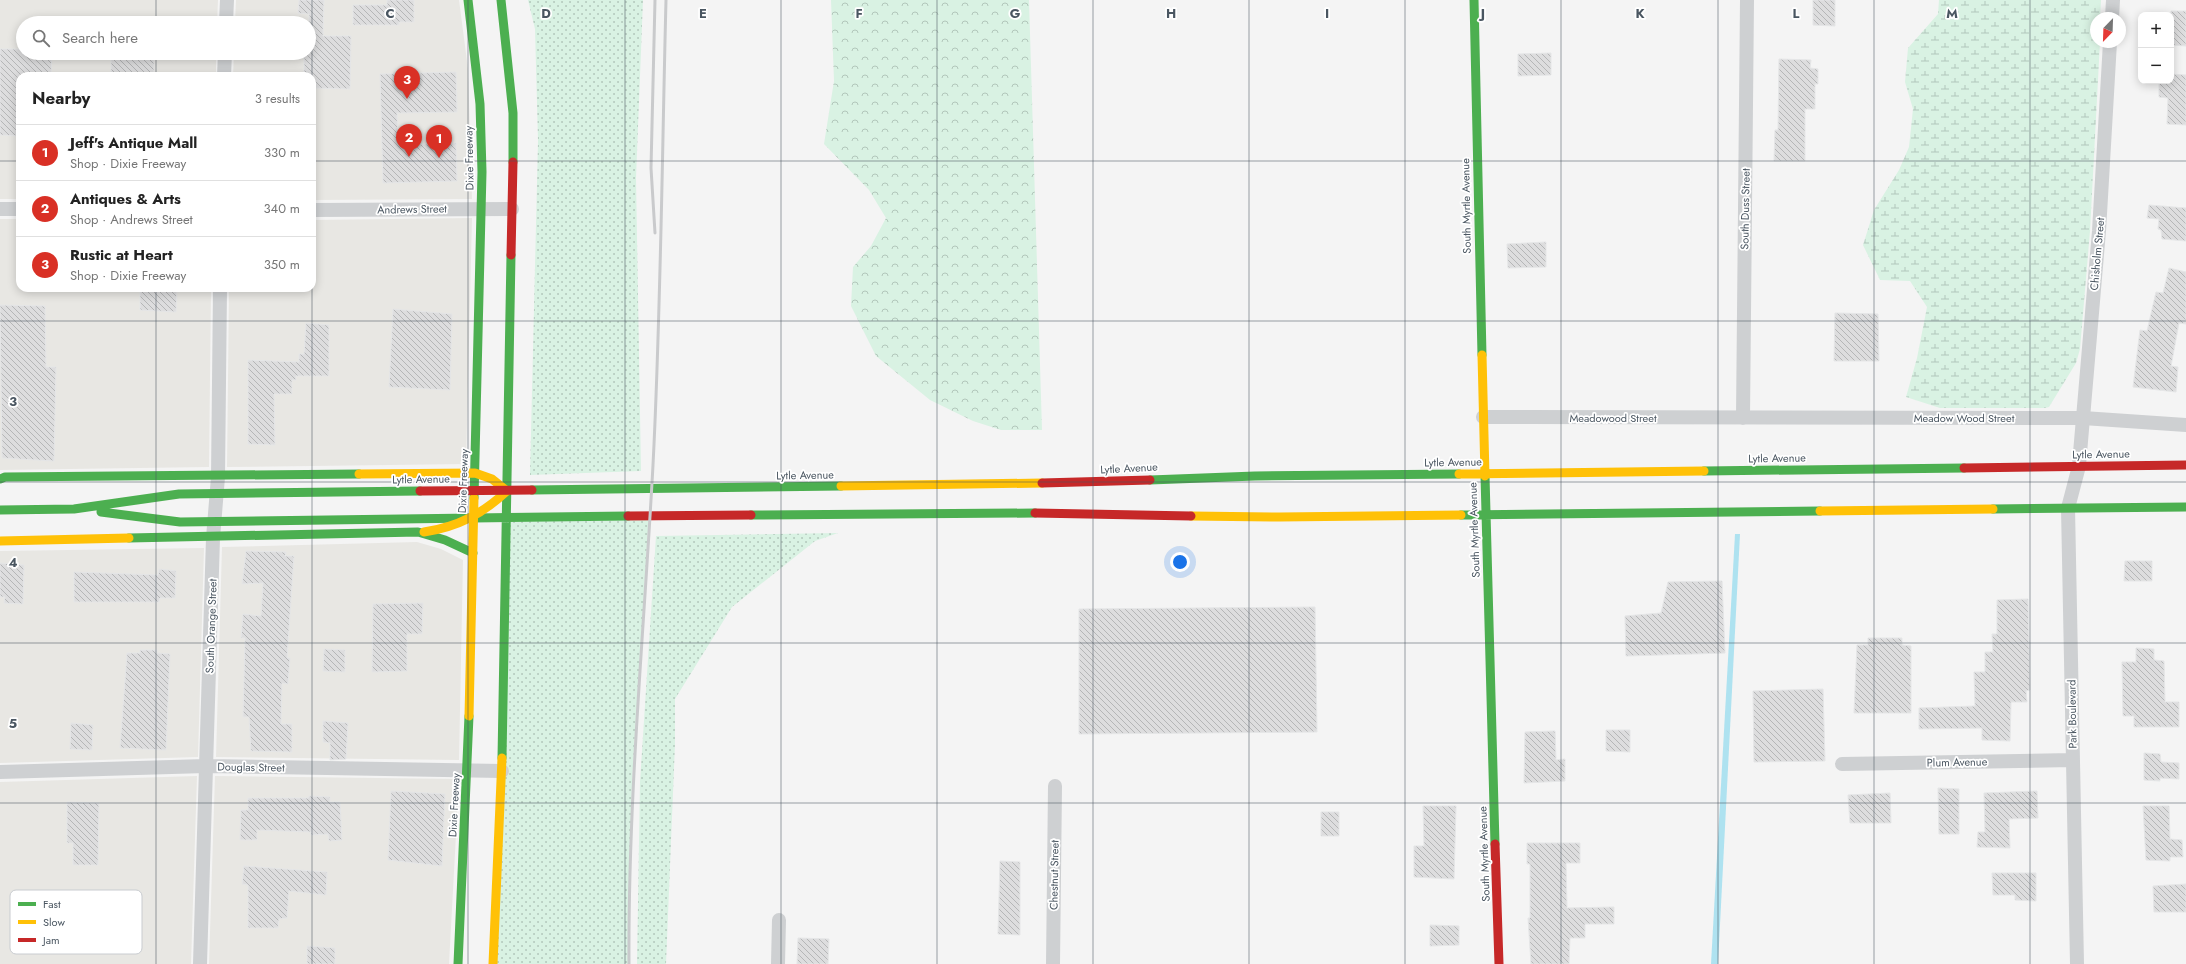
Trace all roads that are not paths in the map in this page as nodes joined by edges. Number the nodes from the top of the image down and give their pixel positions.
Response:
1 (227, 0) edge
2 (468, 0) edge
3 (501, 0) edge
4 (1474, 0) edge
5 (1747, 0) edge
6 (2113, 0) edge
7 (2112, 12) edge
8 (226, 16) edge
9 (2110, 48) edge
10 (225, 60) edge
11 (224, 72) edge
12 (0, 208) edge
13 (481, 208) junction
14 (16, 209) edge
15 (512, 209) junction
16 (316, 210) edge
17 (220, 292) edge
18 (1483, 417) junction
19 (1743, 418) junction
20 (2084, 418) junction
21 (2186, 426) edge
22 (2186, 465) edge
23 (2079, 466) junction
24 (475, 473) junction
25 (1484, 474) junction
26 (218, 477) junction
27 (0, 479) edge
28 (507, 490) junction
29 (2186, 507) edge
30 (74, 508) junction
31 (2068, 508) junction
32 (0, 510) edge
33 (1486, 515) junction
34 (474, 518) junction
35 (418, 532) junction
36 (214, 538) junction
37 (0, 541) edge
38 (473, 553) junction
39 (2072, 760) junction
40 (1842, 764) dead end
41 (206, 766) junction
42 (468, 770) junction
43 (502, 771) junction
44 (0, 772) edge
45 (1055, 786) dead end
46 (779, 920) dead end
47 (200, 964) edge
48 (458, 964) edge
49 (493, 964) edge
50 (778, 964) edge
51 (1053, 964) edge
52 (1499, 964) edge
53 (2077, 964) edge

1 - 8 street
2 - 13 main road, Dixie Freeway
3 - 15 main road
4 - 18 main road, South Myrtle Avenue
5 - 19 street, South Duss Street
6 - 7 street
9 - 20 street, Chisholm Street
10 - 11 street
12 - 14 street
13 - 15 street, Andrews Street
13 - 16 street, Andrews Street
13 - 24 main road, Dixie Freeway
15 - 28 main road
17 - 26 street, South Orange Street
18 - 19 street, Meadowood Street
18 - 25 main road, South Myrtle Avenue
19 - 20 street, Meadow Wood Street
20 - 21 street, Meadow Wood Street
20 - 23 street, Chisholm Street
22 - 23 main road, Lytle Avenue
23 - 25 main road, Lytle Avenue
23 - 31 street, Park Boulevard
24 - 26 main road
24 - 28 main road
24 - 34 main road, Dixie Freeway
25 - 30 main road, Lytle Avenue
25 - 33 main road, South Myrtle Avenue
26 - 27 main road
26 - 36 street, South Orange Street
28 - 34 main road
28 - 43 main road
29 - 31 main road, Lytle Avenue
30 - 32 main road, Lytle Avenue
30 - 33 main road, Lytle Avenue
31 - 33 main road, Lytle Avenue
31 - 39 street, Park Boulevard
33 - 52 main road, South Myrtle Avenue
34 - 35 main road
34 - 38 main road, Dixie Freeway
35 - 36 main road
35 - 38 main road
36 - 37 main road
36 - 41 street, South Orange Street
38 - 42 main road, Dixie Freeway
39 - 40 street, Plum Avenue
39 - 53 street, Park Boulevard
41 - 42 street, Douglas Street
41 - 44 street, Douglas Street
41 - 47 street, South Orange Street
42 - 43 street, Douglas Street
42 - 48 main road, Dixie Freeway
43 - 49 main road
45 - 51 street, Chestnut Street
46 - 50 street

